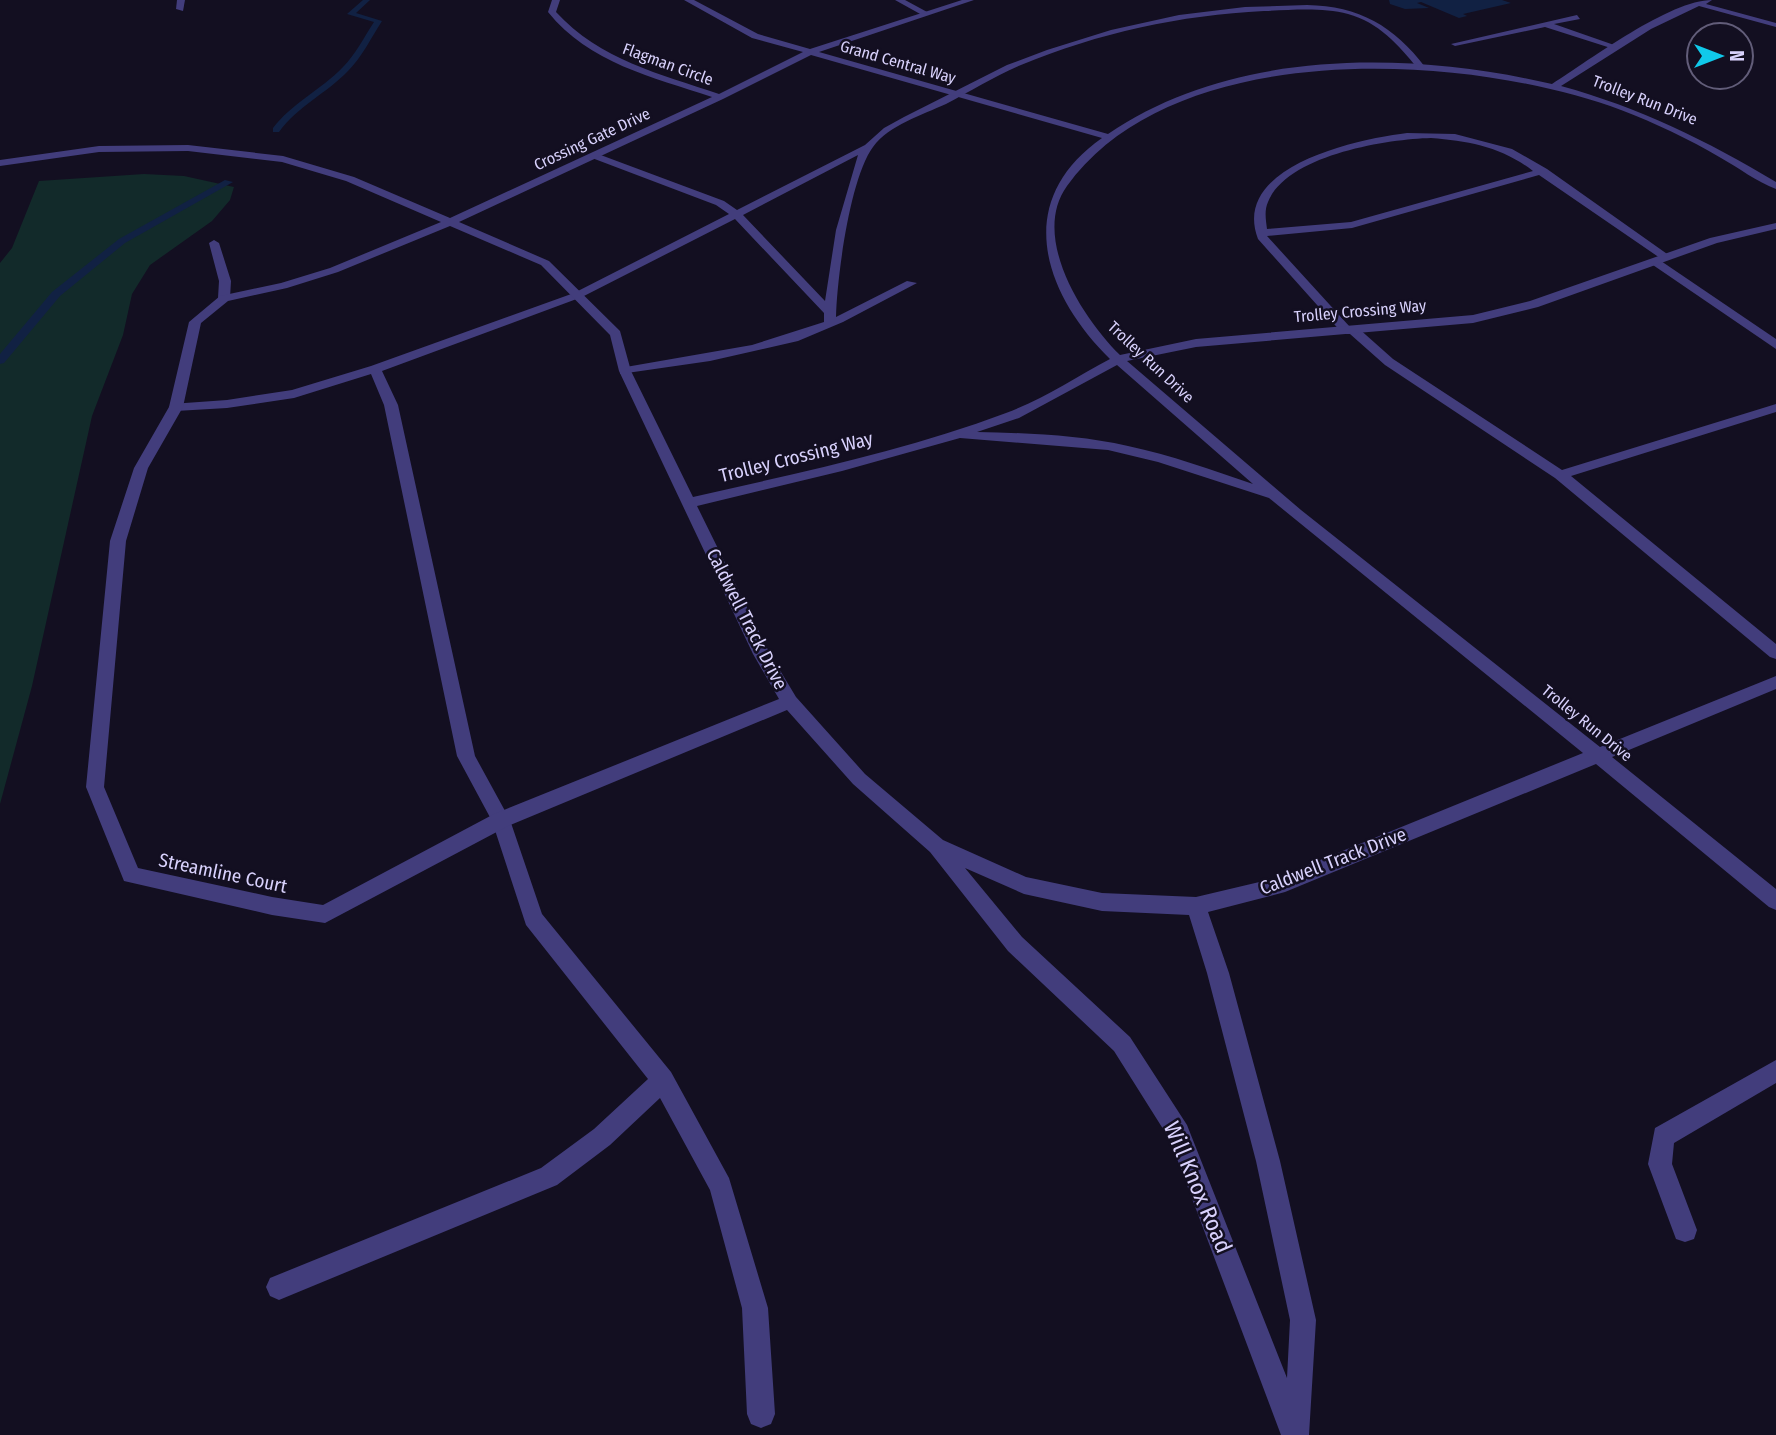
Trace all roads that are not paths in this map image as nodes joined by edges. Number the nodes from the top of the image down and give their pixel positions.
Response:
1 (556, 0) edge
2 (688, 0) edge
3 (899, 0) edge
4 (970, 0) edge
5 (1685, 0) edge
6 (1708, 0) edge
7 (1698, 4) junction
8 (925, 13) junction
9 (1577, 17) dead end
10 (1545, 24) junction
11 (1776, 25) edge
12 (1455, 44) dead end
13 (1614, 48) junction
14 (810, 52) junction
15 (1421, 67) junction
16 (1553, 87) junction
17 (959, 94) junction
18 (720, 97) junction
19 (1107, 137) junction
20 (867, 147) junction
21 (595, 156) junction
22 (0, 163) edge
23 (1543, 171) junction
24 (1776, 186) edge
25 (739, 214) junction
26 (452, 221) junction
27 (1776, 226) edge
28 (1261, 233) junction
29 (214, 243) dead end
30 (1659, 258) junction
31 (911, 283) dead end
32 (578, 295) junction
33 (224, 298) junction
34 (829, 317) junction
35 (1350, 330) junction
36 (1776, 345) edge
37 (1119, 359) junction
38 (375, 369) junction
39 (625, 371) junction
40 (176, 407) junction
41 (1776, 408) edge
42 (953, 436) junction
43 (1560, 475) junction
44 (1275, 497) junction
45 (689, 503) junction
46 (1776, 653) edge
47 (1776, 682) edge
48 (790, 702) junction
49 (1597, 754) junction
50 (501, 820) junction
51 (936, 846) junction
52 (1776, 901) edge
53 (1196, 906) junction
54 (1776, 1072) edge
55 (663, 1080) junction
56 (1685, 1230) dead end
57 (279, 1287) dead end
58 (761, 1414) dead end
59 (1296, 1435) edge

1 - 18 street, Flagman Circle
2 - 14 street, Grand Central Way
3 - 8 street
4 - 8 street, Crossing Gate Drive
5 - 7 street
6 - 7 street
7 - 11 street
7 - 13 street
8 - 14 street, Crossing Gate Drive
9 - 10 street
10 - 12 street
10 - 13 street
13 - 16 street
14 - 17 street, Grand Central Way
14 - 18 street, Crossing Gate Drive
15 - 16 street, Trolley Run Drive
15 - 17 street
15 - 19 street, Trolley Run Drive
16 - 24 street, Trolley Run Drive
17 - 19 street, Grand Central Way
17 - 20 street
18 - 21 street, Crossing Gate Drive
19 - 37 street, Trolley Run Drive
20 - 25 street
20 - 34 street
21 - 25 street
21 - 26 street, Crossing Gate Drive
22 - 26 street, Caldwell Track Drive
23 - 28 street
23 - 28 street
23 - 30 street
25 - 32 street
25 - 34 street
26 - 32 street, Caldwell Track Drive
26 - 33 street, Crossing Gate Drive
27 - 30 street, Trolley Crossing Way
28 - 35 street
29 - 33 street
30 - 35 street, Trolley Crossing Way
30 - 36 street
31 - 34 street
32 - 38 street
32 - 39 street, Caldwell Track Drive
33 - 40 street, Streamline Court
34 - 39 street
35 - 37 street, Trolley Crossing Way
35 - 43 street
37 - 42 street, Trolley Crossing Way
37 - 44 street, Trolley Run Drive
38 - 40 street
38 - 50 street
39 - 45 street, Caldwell Track Drive
40 - 50 street, Streamline Court
41 - 43 street
42 - 44 street, Trolley Crossing Way
42 - 45 street, Trolley Crossing Way
43 - 46 street
44 - 49 street, Trolley Run Drive
45 - 48 street, Caldwell Track Drive
47 - 49 street, Caldwell Track Drive
48 - 50 street, Streamline Court
48 - 51 street, Caldwell Track Drive
49 - 52 street, Trolley Run Drive
49 - 53 street, Caldwell Track Drive
50 - 55 street
51 - 53 street, Caldwell Track Drive
51 - 59 street, Will Knox Road
53 - 59 street, Will Knox Road
54 - 56 street
55 - 57 street
55 - 58 street

